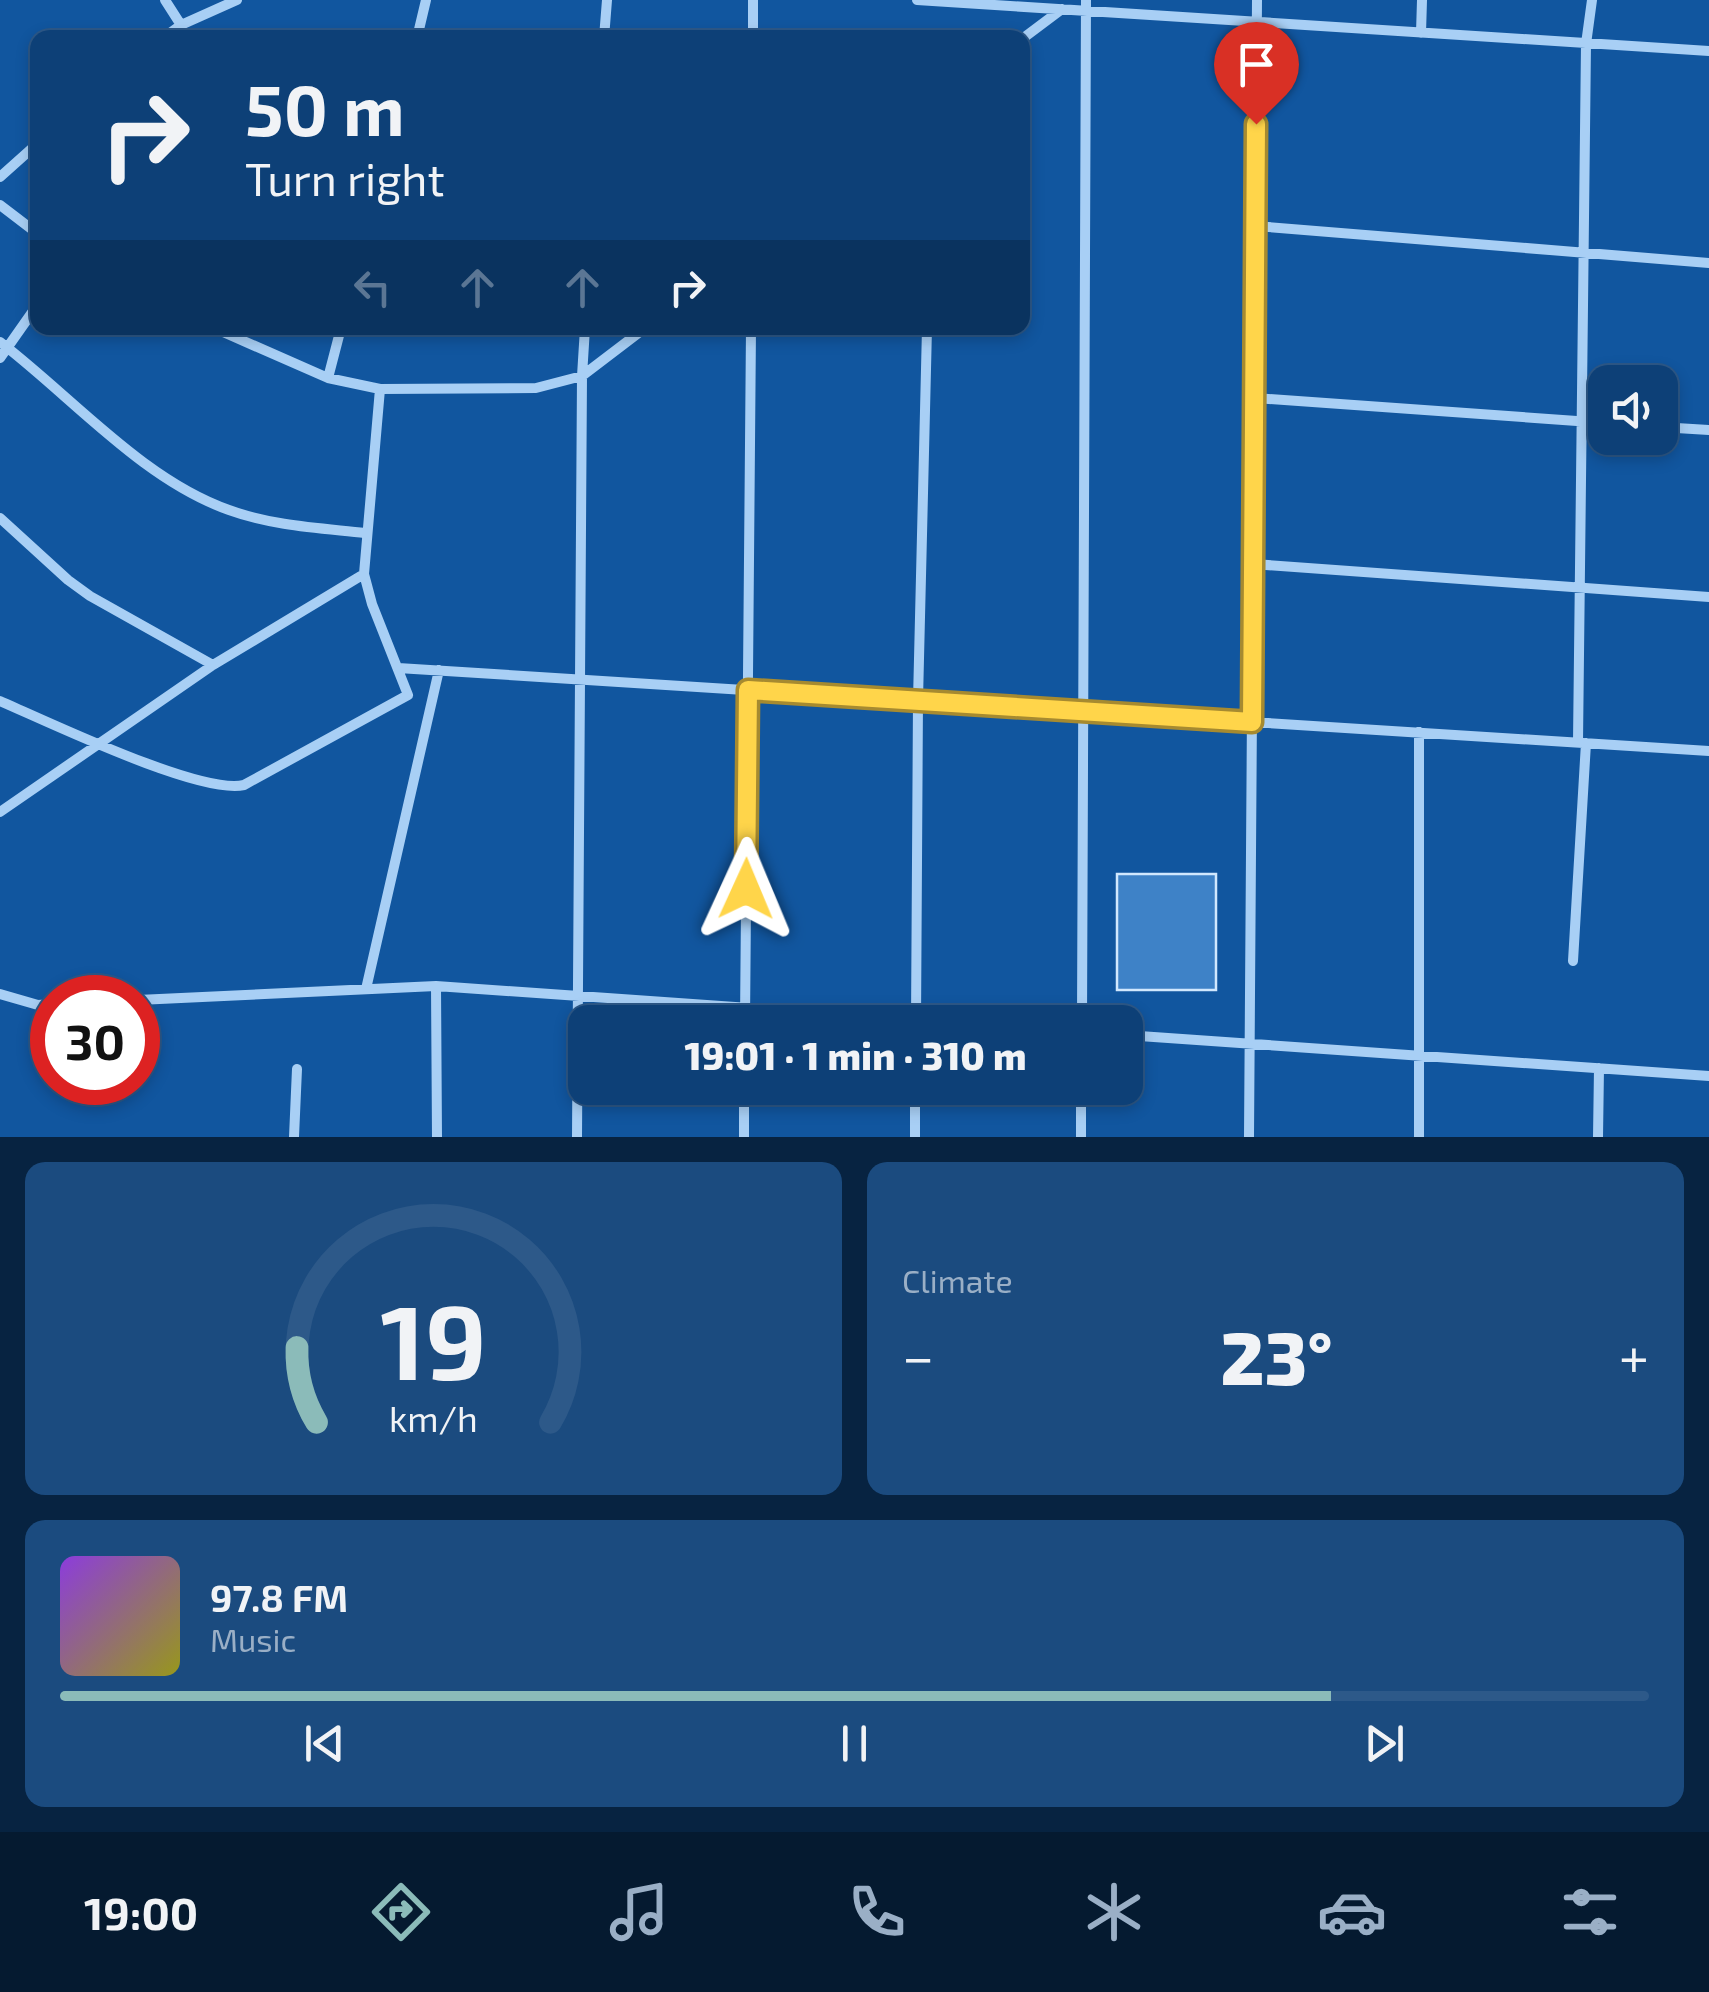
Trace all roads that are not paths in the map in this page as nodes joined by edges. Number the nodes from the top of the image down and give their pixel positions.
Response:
1 (165, 0) edge
2 (237, 0) edge
3 (426, 0) edge
4 (607, 0) edge
5 (753, 0) edge
6 (917, 0) edge
7 (928, 0) edge
8 (1257, 0) edge
9 (1422, 0) edge
10 (1592, 0) edge
11 (1086, 6) edge
12 (1062, 10) junction
13 (1257, 22) junction
14 (181, 24) junction
15 (173, 30) edge
16 (419, 30) edge
17 (605, 30) edge
18 (753, 30) edge
19 (1030, 33) edge
20 (1422, 33) junction
21 (1586, 44) junction
22 (1709, 51) edge
23 (30, 150) edge
24 (0, 178) edge
25 (0, 205) edge
26 (1256, 226) junction
27 (30, 228) edge
28 (1584, 251) junction
29 (1709, 263) edge
30 (30, 314) edge
31 (230, 335) edge
32 (339, 335) edge
33 (585, 335) edge
34 (637, 335) edge
35 (751, 335) edge
36 (926, 335) edge
37 (2, 349) edge
38 (582, 376) junction
39 (328, 378) junction
40 (380, 390) junction
41 (1254, 398) junction
42 (1582, 421) junction
43 (1588, 422) edge
44 (1678, 428) edge
45 (1709, 430) edge
46 (0, 518) edge
47 (366, 534) junction
48 (1254, 564) junction
49 (364, 574) junction
50 (1580, 588) junction
51 (1709, 597) edge
52 (212, 665) junction
53 (398, 668) junction
54 (439, 670) junction
55 (581, 679) junction
56 (748, 690) junction
57 (918, 700) junction
58 (0, 701) edge
59 (1083, 711) junction
60 (1252, 722) junction
61 (1420, 732) junction
62 (98, 742) junction
63 (1582, 743) junction
64 (1709, 750) edge
65 (0, 812) edge
66 (1573, 960) dead end
67 (436, 986) junction
68 (366, 990) junction
69 (0, 994) edge
70 (578, 996) junction
71 (160, 999) edge
72 (30, 1002) edge
73 (703, 1005) edge
74 (745, 1005) edge
75 (916, 1005) edge
76 (1082, 1005) edge
77 (1143, 1036) edge
78 (1250, 1043) junction
79 (1420, 1056) junction
80 (1599, 1068) junction
81 (297, 1069) dead end
82 (1709, 1076) edge
83 (744, 1105) edge
84 (915, 1105) edge
85 (1081, 1105) edge
86 (294, 1137) edge
87 (437, 1137) edge
88 (578, 1137) edge
89 (744, 1137) edge
90 (915, 1137) edge
91 (1081, 1137) edge
92 (1250, 1137) edge
93 (1419, 1137) edge
94 (1598, 1137) edge

1 - 14 street
2 - 14 street
3 - 16 street
4 - 17 street
5 - 18 street
6 - 7 street
7 - 12 street
8 - 13 street
9 - 20 street
10 - 21 street
11 - 12 street
11 - 13 street
11 - 59 street
12 - 19 street
13 - 20 street
13 - 26 street
14 - 15 street
20 - 21 street
21 - 22 street
21 - 28 street
23 - 24 street
25 - 27 street
26 - 28 street
26 - 41 street
28 - 29 street
28 - 42 street
30 - 37 street
31 - 39 street
32 - 39 street
33 - 38 street
34 - 38 street
35 - 56 street
36 - 57 street
37 - 47 street
38 - 40 street
38 - 55 street
39 - 40 street
40 - 47 street
41 - 42 street
41 - 48 street
42 - 43 street
42 - 50 street
44 - 45 street
46 - 52 street
47 - 49 street
48 - 50 street
48 - 60 street
49 - 52 street
49 - 53 street
50 - 51 street
50 - 63 street
52 - 62 street
53 - 54 street
53 - 62 street
54 - 55 street
54 - 68 street
55 - 56 street
55 - 70 street
56 - 57 street
56 - 74 street
57 - 59 street
57 - 75 street
58 - 62 street
59 - 60 street
59 - 76 street
60 - 61 street
60 - 78 street
61 - 63 street
61 - 79 street
62 - 65 street
63 - 64 street
63 - 66 street
67 - 68 street
67 - 70 street
67 - 87 street
68 - 71 street
69 - 72 street
70 - 73 street
70 - 88 street
77 - 78 street
78 - 79 street
78 - 92 street
79 - 80 street
79 - 93 street
80 - 82 street
80 - 94 street
81 - 86 street
83 - 89 street
84 - 90 street
85 - 91 street

